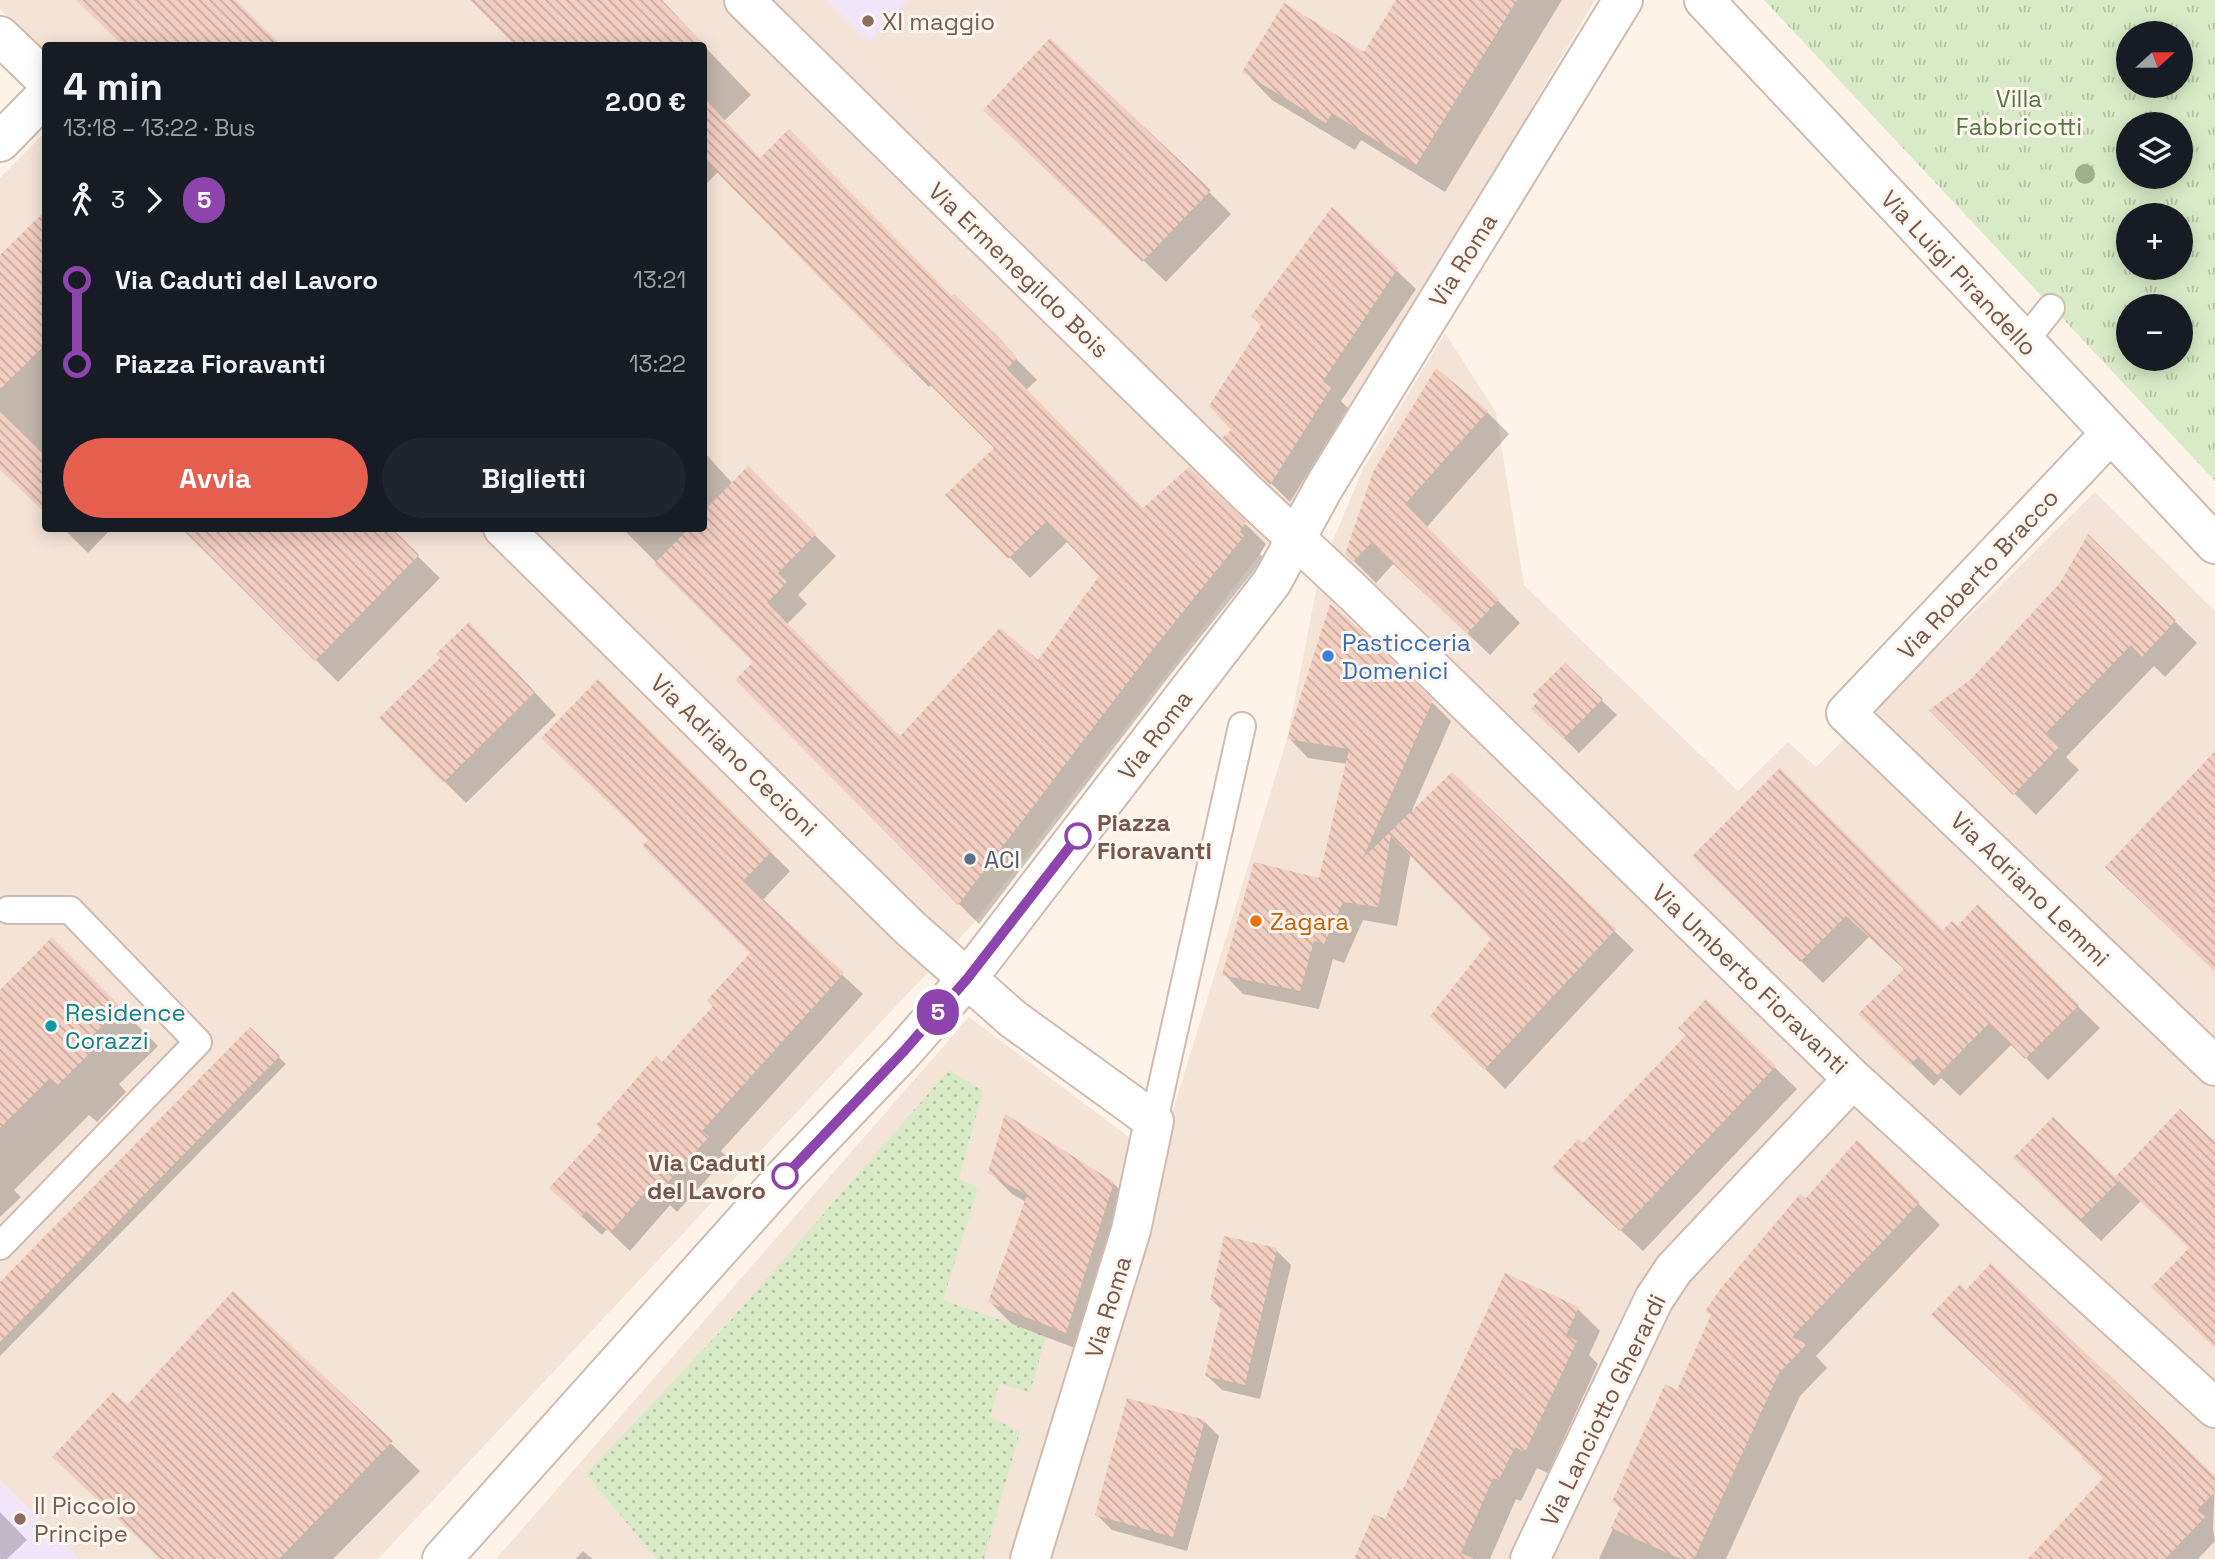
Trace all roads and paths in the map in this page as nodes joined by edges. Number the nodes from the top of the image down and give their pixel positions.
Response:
1 (744, 0) edge
2 (1623, 0) edge
3 (1704, 0) edge
4 (0, 37) edge
5 (42, 76) edge
6 (42, 99) edge
7 (0, 142) edge
8 (2051, 308) dead end
9 (2024, 342) junction
10 (2110, 434) junction
11 (507, 532) edge
12 (1295, 540) junction
13 (2215, 544) edge
14 (1846, 713) joint
15 (1242, 726) dead end
16 (3, 912) edge
17 (967, 979) junction
18 (2215, 1066) edge
19 (1853, 1079) junction
20 (1154, 1121) junction
21 (0, 1246) edge
22 (2215, 1408) edge
23 (442, 1559) edge
24 (1030, 1559) edge
25 (1530, 1559) edge

1 - 12 street, Via Ermenegildo Bois
2 - 12 street, Via Roma
3 - 9 street, Via Luigi Pirandello
4 - 5 street
6 - 7 street
8 - 9 lane
9 - 10 street, Via Luigi Pirandello
10 - 13 street, Via Luigi Pirandello
10 - 14 street, Via Roberto Bracco
11 - 17 street, Via Adriano Cecioni
12 - 17 street, Via Roma
12 - 19 street, Via Umberto Fioravanti
14 - 18 street, Via Adriano Lemmi
15 - 20 lane
16 - 21 lane
17 - 20 street
17 - 23 street
19 - 22 street, Via Umberto Fioravanti
19 - 25 street, Via Lanciotto Gherardi
20 - 24 street, Via Roma

